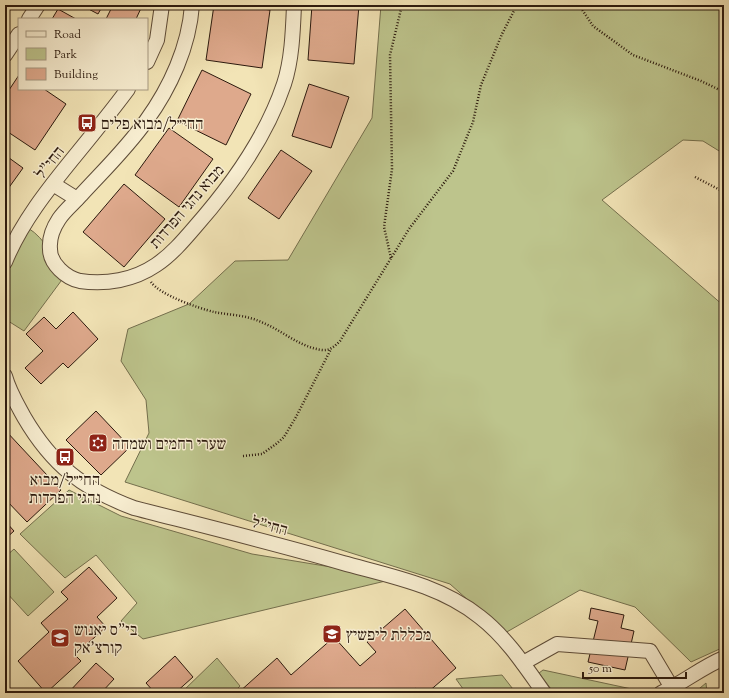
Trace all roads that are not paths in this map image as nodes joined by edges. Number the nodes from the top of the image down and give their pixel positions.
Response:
1 (38, 5) edge
2 (162, 5) edge
3 (192, 5) edge
4 (294, 5) edge
5 (30, 18) edge
6 (18, 36) edge
7 (5, 55) edge
8 (148, 60) edge
9 (127, 90) edge
10 (53, 184) junction
11 (77, 199) junction
12 (5, 262) edge
13 (5, 376) edge
14 (724, 658) edge
15 (523, 663) junction
16 (667, 691) edge
17 (544, 693) edge

1 - 5 street
2 - 8 street
3 - 11 street, מבוא נהגי הפרדות
4 - 11 street, מבוא נהגי הפרדות
6 - 7 street
9 - 10 street, החי"ל
10 - 11 street
10 - 12 street, החי"ל
13 - 15 street, החי"ל
14 - 16 street
15 - 16 street
15 - 17 street, החי"ל

